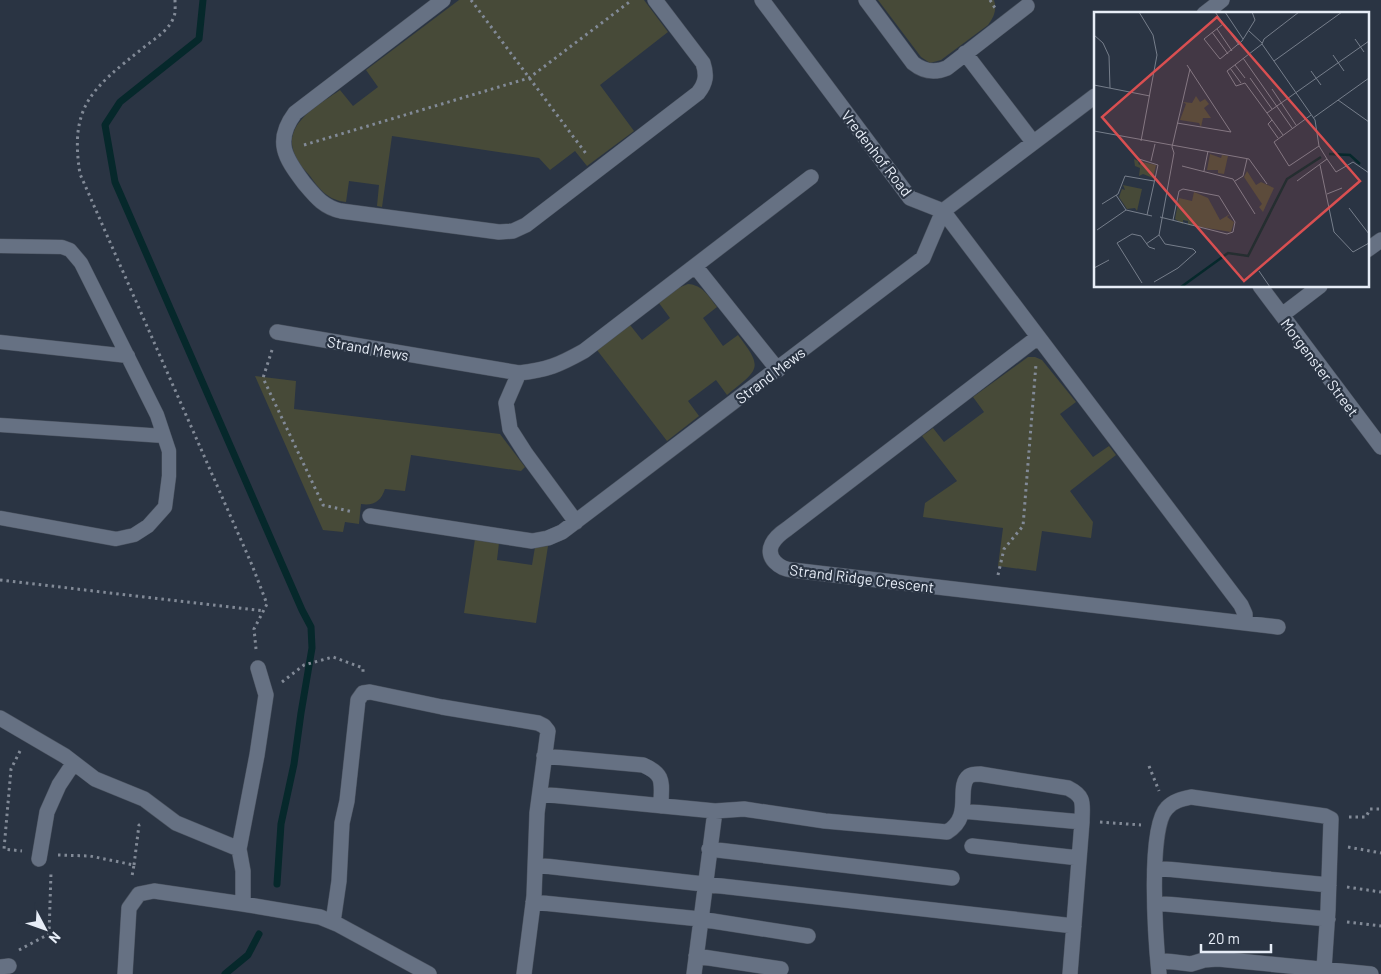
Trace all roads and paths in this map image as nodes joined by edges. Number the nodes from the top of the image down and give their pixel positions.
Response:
1 (175, 0) edge
2 (443, 0) edge
3 (471, 0) edge
4 (632, 0) edge
5 (655, 0) edge
6 (762, 0) edge
7 (866, 0) edge
8 (1222, 0) edge
9 (1026, 6) dead end
10 (1207, 12) edge
11 (966, 54) junction
12 (529, 78) junction
13 (1094, 97) edge
14 (1033, 142) junction
15 (284, 151) junction
16 (598, 170) junction
17 (811, 178) dead end
18 (943, 211) junction
19 (1381, 240) edge
20 (0, 246) edge
21 (1368, 249) edge
22 (695, 266) junction
23 (1262, 288) edge
24 (1317, 288) edge
25 (1282, 315) junction
26 (277, 332) joint
27 (1038, 337) junction
28 (0, 342) edge
29 (128, 356) junction
30 (778, 370) junction
31 (519, 374) junction
32 (0, 425) edge
33 (164, 436) junction
34 (1381, 447) edge
35 (370, 516) joint
36 (0, 518) edge
37 (576, 522) junction
38 (0, 580) edge
39 (1002, 595) junction
40 (264, 611) junction
41 (1245, 623) junction
42 (1278, 627) dead end
43 (256, 649) dead end
44 (258, 668) dead end
45 (363, 693) junction
46 (266, 695) junction
47 (0, 718) edge
48 (27, 734) junction
49 (544, 756) junction
50 (73, 764) junction
51 (1149, 766) dead end
52 (540, 794) junction
53 (661, 806) junction
54 (1381, 809) edge
55 (715, 811) junction
56 (962, 811) junction
57 (1163, 813) junction
58 (162, 814) junction
59 (1331, 819) junction
60 (1082, 822) junction
61 (1331, 843) junction
62 (972, 846) dead end
63 (239, 849) junction
64 (709, 849) junction
65 (40, 852) junction
66 (1381, 853) edge
67 (1079, 858) junction
68 (134, 865) junction
69 (536, 865) junction
70 (1156, 868) junction
71 (952, 878) dead end
72 (704, 885) junction
73 (1329, 885) junction
74 (1381, 892) edge
75 (134, 899) junction
76 (533, 902) junction
77 (1154, 903) junction
78 (243, 904) junction
79 (700, 919) junction
80 (1328, 919) junction
81 (333, 922) junction
82 (1074, 926) junction
83 (1381, 926) edge
84 (808, 936) dead end
85 (696, 956) junction
86 (4, 966) edge
87 (1158, 967) edge
88 (781, 969) dead end
89 (1324, 969) junction
90 (125, 974) edge
91 (429, 974) edge
92 (524, 974) edge
93 (694, 974) edge
94 (1070, 974) edge
95 (1371, 974) edge

1 - 40 path
2 - 15 street
3 - 12 path
4 - 12 path
5 - 16 street
6 - 18 street, Vredenhof Road
7 - 11 street
8 - 10 street
9 - 11 street
11 - 14 street
12 - 15 path
12 - 16 path
13 - 14 street
14 - 18 street
15 - 16 street
17 - 22 street, Strand Mews
18 - 27 street
18 - 30 street, Strand Mews
19 - 21 street
20 - 29 lane
22 - 30 street
22 - 31 street, Strand Mews
23 - 25 street, Morgenster Street
24 - 25 street
25 - 34 street, Morgenster Street
26 - 31 street, Strand Mews
26 - 35 path
27 - 39 path
27 - 39 street, Strand Ridge Crescent
27 - 41 street
28 - 29 lane
29 - 33 lane
30 - 37 street, Strand Mews
31 - 37 street
32 - 33 lane
33 - 36 lane
35 - 37 street, Strand Mews
38 - 40 path
39 - 41 street, Strand Ridge Crescent
40 - 43 path
41 - 42 street, Strand Ridge Crescent
44 - 46 street
45 - 46 path
45 - 49 street
45 - 81 street
46 - 63 street
47 - 48 street
48 - 50 street
48 - 65 path
49 - 52 street
49 - 53 street
50 - 58 street
50 - 65 street
51 - 57 path
52 - 53 street
52 - 69 street
53 - 55 street
54 - 59 path
55 - 56 street
55 - 64 street
56 - 60 street
56 - 60 street
57 - 59 street
57 - 60 path
57 - 70 street
58 - 63 street
58 - 68 path
59 - 61 street
60 - 67 street
61 - 66 path
61 - 73 street
62 - 67 street
63 - 78 street
64 - 71 street
64 - 72 street
65 - 68 path
65 - 86 path
67 - 82 street
68 - 75 path
69 - 72 street
69 - 76 street
70 - 73 street
70 - 77 street
72 - 79 street
72 - 82 street
73 - 74 path
73 - 80 street
75 - 78 street
75 - 90 street
76 - 79 street
76 - 92 street
77 - 80 street
77 - 87 street
78 - 81 street
79 - 84 street
79 - 85 street
80 - 83 path
80 - 89 street
81 - 91 street
82 - 94 street
85 - 88 street
85 - 93 street
87 - 89 street
89 - 95 street

